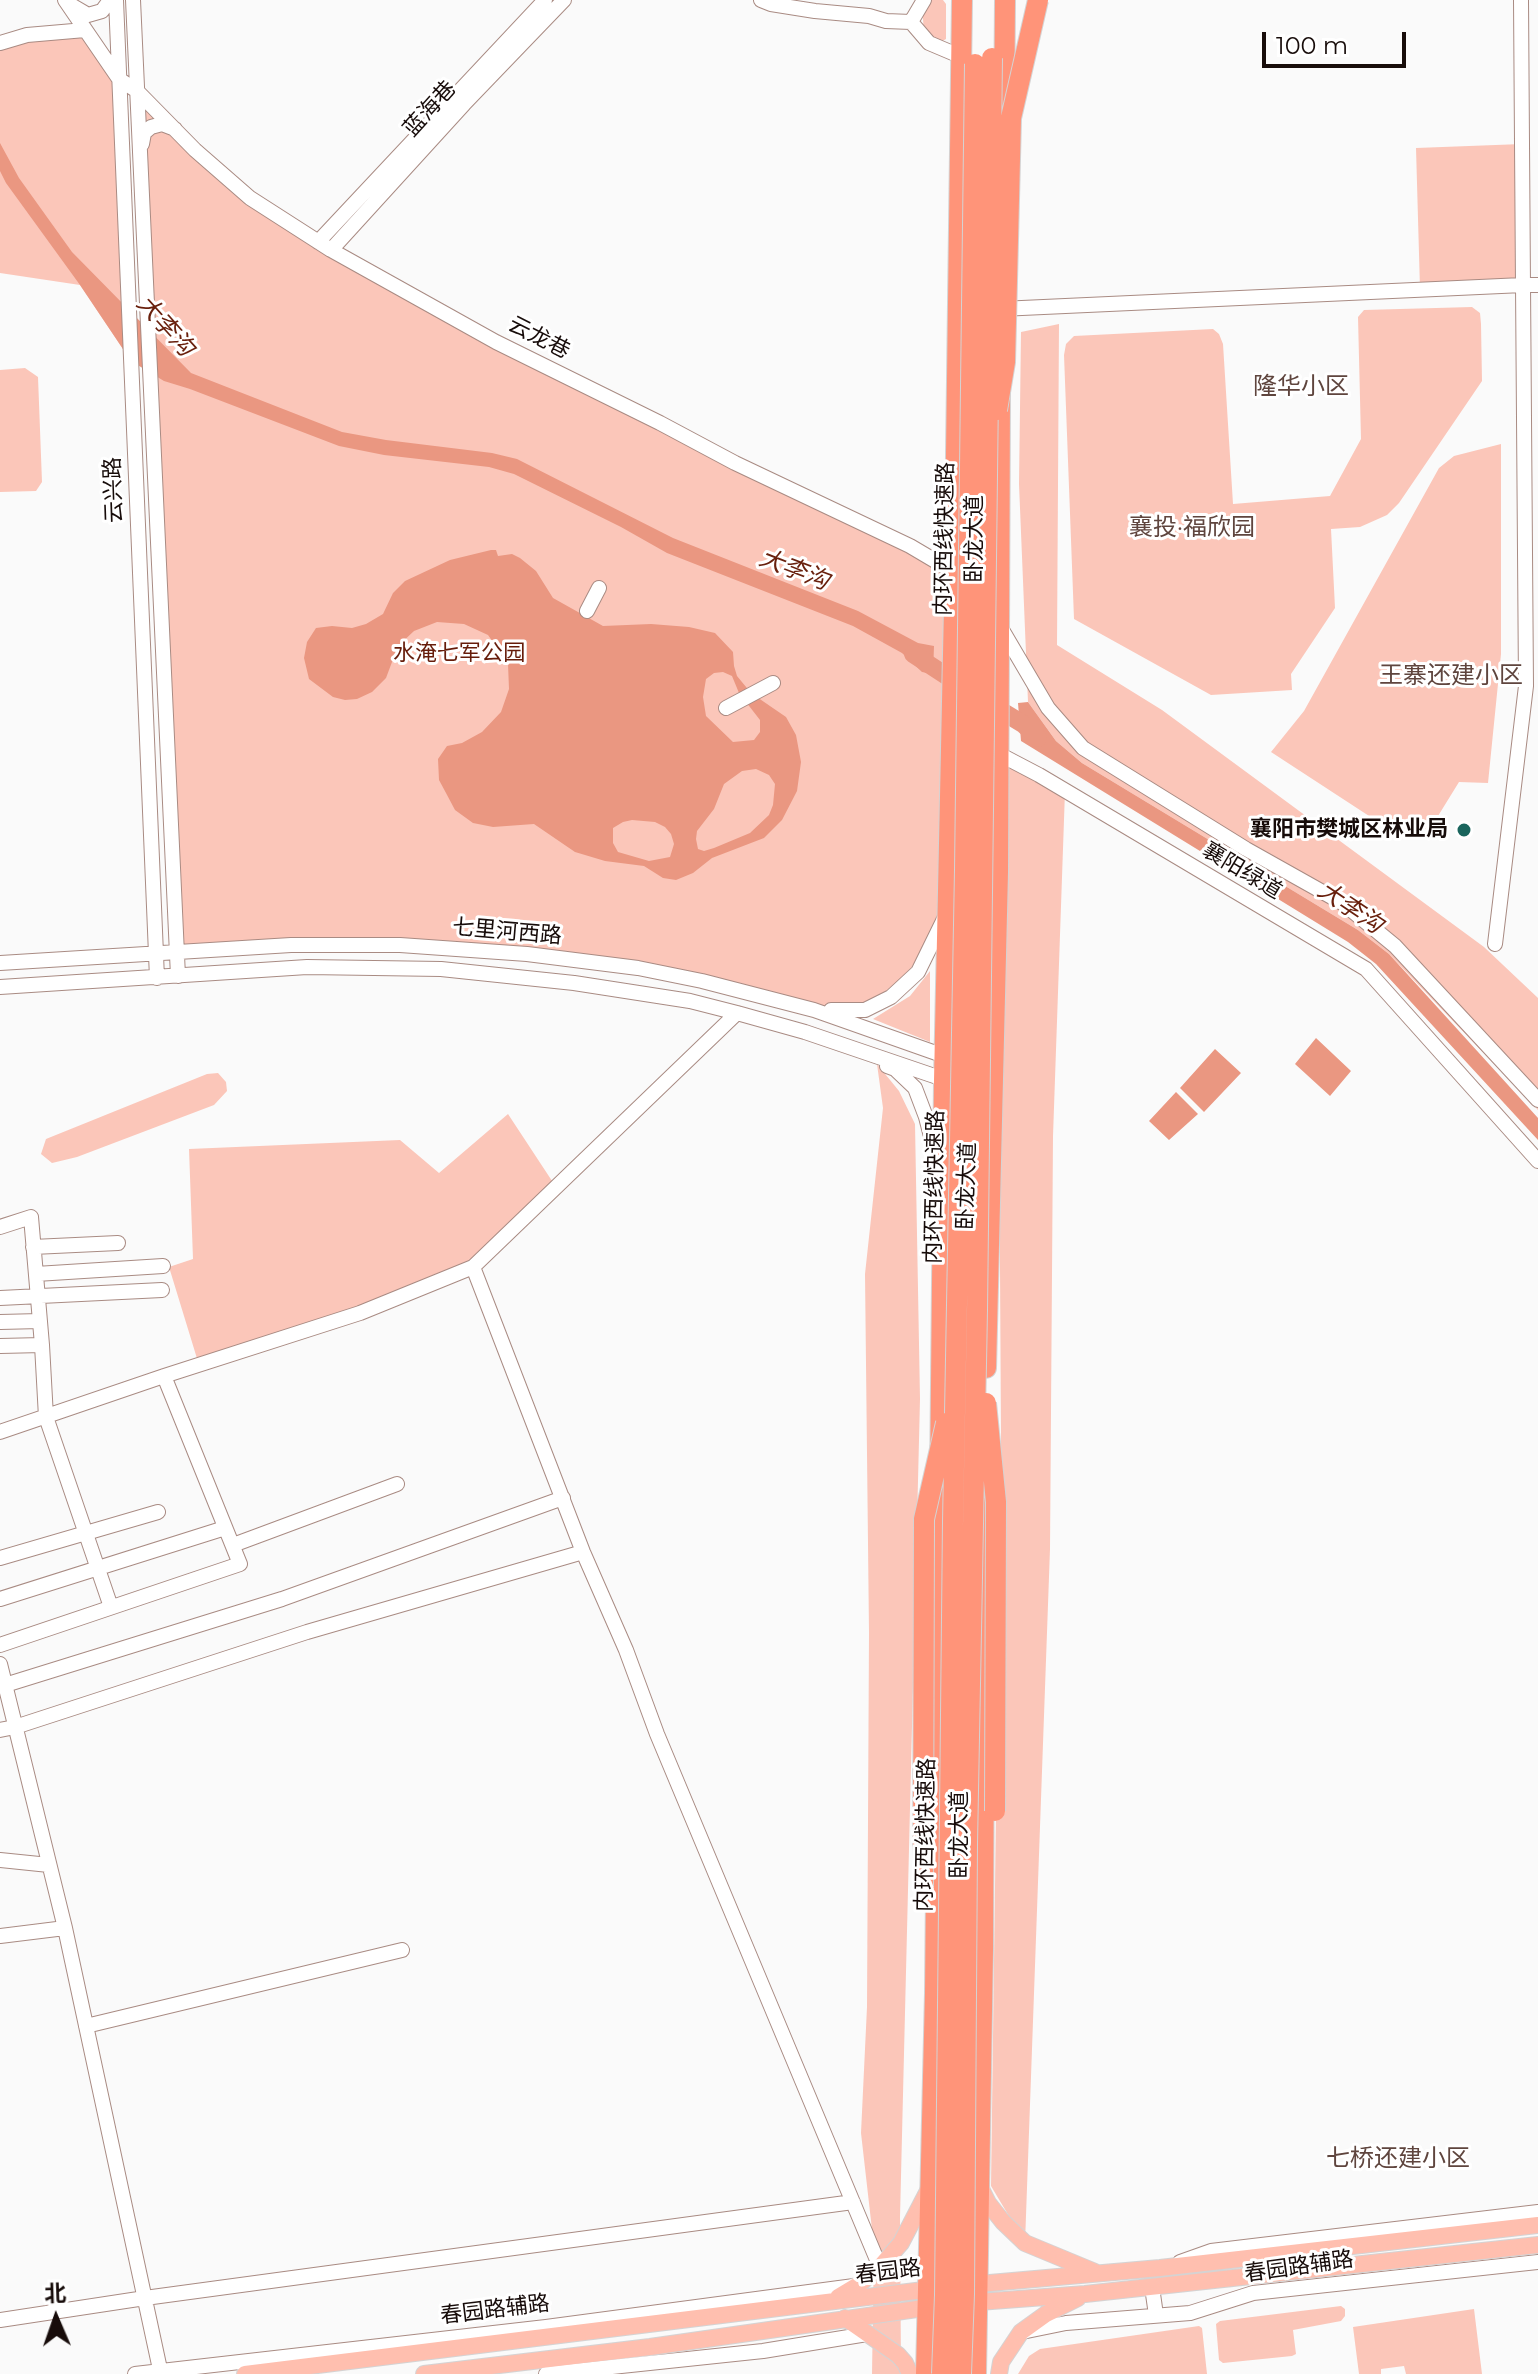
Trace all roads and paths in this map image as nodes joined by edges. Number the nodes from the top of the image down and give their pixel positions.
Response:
1 (113, 0) edge
2 (133, 0) edge
3 (545, 0) edge
4 (564, 0) edge
5 (761, 0) edge
6 (924, 0) edge
7 (963, 0) edge
8 (975, 0) edge
9 (993, 0) edge
10 (1005, 0) edge
11 (1017, 0) edge
12 (1038, 0) edge
13 (1521, 0) edge
14 (66, 1) edge
15 (911, 22) junction
16 (85, 30) junction
17 (0, 43) edge
18 (955, 54) dead end
19 (119, 79) junction
20 (137, 91) junction
21 (1011, 118) junction
22 (175, 129) junction
23 (140, 153) junction
24 (325, 246) junction
25 (1531, 285) edge
26 (1000, 309) junction
27 (1538, 385) edge
28 (1524, 394) junction
29 (979, 473) junction
30 (954, 572) junction
31 (599, 588) dead end
32 (587, 611) dead end
33 (998, 624) junction
34 (773, 683) dead end
35 (726, 708) dead end
36 (997, 745) junction
37 (948, 912) junction
38 (1495, 944) dead end
39 (177, 953) junction
40 (156, 955) junction
41 (0, 963) edge
42 (178, 976) junction
43 (157, 978) junction
44 (0, 987) edge
45 (814, 1010) junction
46 (737, 1013) junction
47 (843, 1045) junction
48 (945, 1055) junction
49 (994, 1075) junction
50 (944, 1080) junction
51 (993, 1096) junction
52 (1538, 1100) edge
53 (1538, 1161) edge
54 (943, 1184) junction
55 (0, 1227) edge
56 (118, 1243) dead end
57 (33, 1247) junction
58 (163, 1266) dead end
59 (473, 1267) junction
60 (36, 1274) junction
61 (162, 1290) dead end
62 (38, 1297) junction
63 (0, 1298) edge
64 (977, 1310) junction
65 (40, 1321) junction
66 (0, 1322) edge
67 (42, 1345) junction
68 (0, 1346) edge
69 (164, 1376) junction
70 (955, 1384) junction
71 (46, 1417) junction
72 (0, 1432) edge
73 (397, 1484) dead end
74 (563, 1498) junction
75 (158, 1512) dead end
76 (225, 1528) junction
77 (85, 1533) junction
78 (233, 1545) junction
79 (583, 1552) junction
80 (0, 1558) edge
81 (98, 1568) junction
82 (0, 1599) edge
83 (111, 1607) junction
84 (0, 1645) edge
85 (0, 1664) edge
86 (5, 1685) junction
87 (15, 1727) junction
88 (0, 1730) edge
89 (0, 1860) edge
90 (49, 1865) junction
91 (65, 1928) junction
92 (0, 1936) edge
93 (402, 1950) dead end
94 (983, 1950) junction
95 (935, 1993) junction
96 (86, 2026) junction
97 (978, 2182) junction
98 (932, 2184) junction
99 (853, 2202) junction
100 (1538, 2212) edge
101 (1538, 2225) edge
102 (1470, 2226) junction
103 (1538, 2245) edge
104 (1470, 2261) junction
105 (1538, 2262) edge
106 (880, 2267) junction
107 (1097, 2273) junction
108 (858, 2285) junction
109 (1152, 2287) junction
110 (979, 2292) junction
111 (1085, 2294) junction
112 (145, 2298) junction
113 (930, 2298) junction
114 (831, 2301) junction
115 (1156, 2315) junction
116 (845, 2318) junction
117 (0, 2320) edge
118 (1021, 2332) junction
119 (867, 2334) junction
120 (161, 2372) edge
121 (135, 2374) edge
122 (245, 2374) edge
123 (424, 2374) edge
124 (546, 2374) edge
125 (910, 2374) edge
126 (926, 2374) edge
127 (942, 2374) edge
128 (961, 2374) edge
129 (976, 2374) edge
130 (999, 2374) edge

1 - 14 street
1 - 19 street, 云兴路
2 - 20 street, 云兴路
3 - 24 street, 蓝海巷
4 - 24 street, 蓝海巷
5 - 15 street
6 - 15 street
7 - 29 highway, bridge
7 - 30 highway, 卧龙大道
8 - 29 highway, 内环西线快速路, bridge
9 - 29 highway, 内环西线快速路, bridge
10 - 26 highway, 卧龙大道
11 - 21 highway, bridge
12 - 21 highway, bridge
13 - 25 street
14 - 16 street
15 - 18 street
16 - 17 street
16 - 19 street
19 - 20 street, 云龙巷
19 - 40 street, 云兴路
20 - 22 street, 云龙巷
20 - 23 street, 云兴路
21 - 29 highway, bridge
22 - 23 street
22 - 24 street, 云龙巷
23 - 39 street, 云兴路
24 - 30 street, 云龙巷
25 - 26 street
25 - 28 street
26 - 33 highway, 卧龙大道
27 - 28 street
28 - 38 street
29 - 64 highway, 内环西线快速路, bridge
29 - 70 highway, 内环西线快速路, bridge
30 - 37 highway, 卧龙大道
31 - 32 street
33 - 36 highway, 卧龙大道
33 - 52 street
34 - 35 street
36 - 49 highway, 卧龙大道
36 - 53 street, 襄阳绿道
37 - 45 street
37 - 48 highway, 卧龙大道
39 - 40 street, 七里河西路
39 - 42 street, 云兴路
39 - 45 street, 七里河西路
40 - 41 street, 七里河西路
40 - 43 street, 云兴路
42 - 43 street, 七里河西路
42 - 46 street, 七里河西路
43 - 44 street, 七里河西路
45 - 48 street, 七里河西路
46 - 47 street, 七里河西路
46 - 59 street
47 - 50 street, 七里河西路
47 - 54 street
48 - 49 street, 七里河西路
48 - 50 highway, 卧龙大道
49 - 51 highway, 卧龙大道
50 - 51 street, 七里河西路
50 - 54 highway, 卧龙大道
51 - 94 highway, 卧龙大道
54 - 95 highway, 卧龙大道
55 - 57 street
56 - 57 street
57 - 60 street
58 - 60 street
59 - 69 street
59 - 74 street
60 - 62 street
61 - 62 street
62 - 63 street
62 - 65 street
64 - 94 highway, bridge
64 - 128 highway, 内环西线快速路, bridge
65 - 66 street
65 - 67 street
67 - 68 street
67 - 71 street
69 - 71 street
69 - 76 street
70 - 95 highway, bridge
70 - 127 highway, 内环西线快速路, bridge
71 - 72 street
71 - 77 street
73 - 78 street
74 - 79 street
74 - 86 street
75 - 77 street
76 - 78 street
76 - 81 street
77 - 80 street
77 - 81 street
78 - 83 street
79 - 87 street
79 - 99 street
81 - 82 street
81 - 83 street
83 - 84 street
85 - 86 street
86 - 87 street
87 - 88 street
87 - 90 street
89 - 90 street
90 - 91 street
91 - 92 street
91 - 96 street
93 - 96 street
94 - 97 highway, 卧龙大道
95 - 98 highway, 卧龙大道
96 - 112 street
97 - 107 main road
97 - 110 highway, 卧龙大道
98 - 106 main road
98 - 113 highway, 卧龙大道
99 - 106 street
99 - 112 street
100 - 102 street
101 - 102 main road, 春园路
102 - 107 main road, 春园路
103 - 104 main road, 春园路
104 - 105 street, 春园路辅路
104 - 109 main road, 春园路
104 - 115 street, 春园路辅路
106 - 108 main road
107 - 110 main road, 春园路
108 - 114 main road
108 - 120 street, 春园路辅路
109 - 111 main road, 春园路
109 - 115 street
110 - 111 main road, 春园路
110 - 113 main road, 春园路
110 - 129 highway, 卧龙大道
111 - 118 main road
112 - 117 street
112 - 120 street
113 - 114 main road, 春园路
113 - 116 main road, 春园路
113 - 126 highway, 卧龙大道
114 - 122 main road, 春园路
115 - 118 street, 春园路辅路
116 - 119 main road
116 - 123 main road, 春园路
118 - 130 main road
119 - 124 street
119 - 125 main road
120 - 121 street, 春园路辅路

